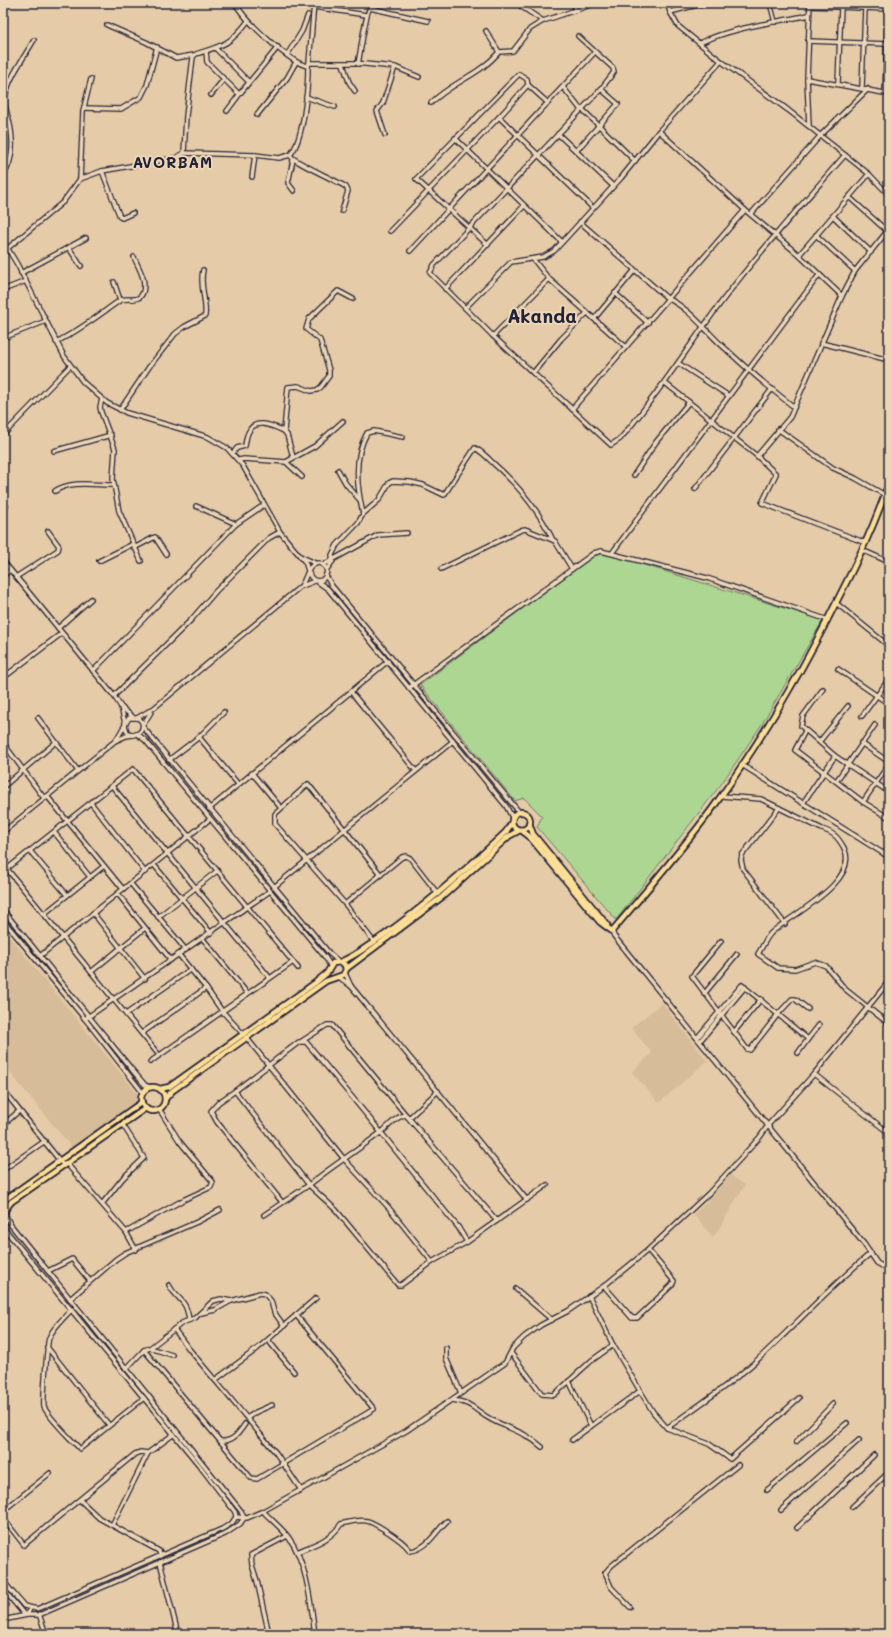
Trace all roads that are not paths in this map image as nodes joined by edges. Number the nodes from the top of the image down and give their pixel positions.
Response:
1 (235, 3) edge
2 (516, 3) edge
3 (573, 3) edge
4 (597, 3) edge
5 (667, 3) edge
6 (705, 3) edge
7 (770, 3) edge
8 (888, 3) edge
9 (810, 4) edge
10 (314, 5) edge
11 (841, 7) junction
12 (865, 8) junction
13 (888, 9) edge
14 (576, 10) junction
15 (670, 12) junction
16 (366, 15) junction
17 (809, 15) junction
18 (308, 16) dead end
19 (248, 21) junction
20 (428, 21) dead end
21 (543, 21) junction
22 (775, 22) junction
23 (107, 24) dead end
24 (888, 28) edge
25 (486, 31) dead end
26 (578, 36) dead end
27 (34, 40) dead end
28 (808, 41) junction
29 (700, 43) junction
30 (840, 43) junction
31 (864, 44) junction
32 (887, 44) junction
33 (157, 47) junction
34 (278, 47) junction
35 (215, 48) junction
36 (206, 51) junction
37 (499, 52) junction
38 (595, 52) junction
39 (194, 55) junction
40 (287, 55) junction
41 (721, 61) junction
42 (296, 62) junction
43 (308, 64) junction
44 (343, 64) junction
45 (358, 64) junction
46 (887, 65) edge
47 (395, 67) junction
48 (419, 77) dead end
49 (91, 79) dead end
50 (224, 79) junction
51 (807, 79) junction
52 (249, 82) junction
53 (838, 83) junction
54 (528, 85) junction
55 (563, 87) junction
56 (862, 87) junction
57 (601, 89) junction
58 (868, 89) junction
59 (5, 91) edge
60 (355, 91) dead end
61 (887, 93) edge
62 (239, 94) junction
63 (211, 95) dead end
64 (306, 97) junction
65 (432, 103) dead end
66 (548, 103) junction
67 (335, 107) dead end
68 (84, 108) junction
69 (581, 109) junction
70 (228, 111) dead end
71 (257, 115) dead end
72 (499, 117) junction
73 (599, 125) junction
74 (809, 126) junction
75 (659, 131) junction
76 (385, 134) dead end
77 (558, 134) junction
78 (820, 135) junction
79 (518, 136) junction
80 (456, 138) junction
81 (466, 150) junction
82 (576, 151) junction
83 (184, 153) junction
84 (255, 155) junction
85 (845, 155) junction
86 (290, 156) junction
87 (538, 156) junction
88 (293, 160) junction
89 (635, 161) junction
90 (486, 169) junction
91 (102, 171) junction
92 (869, 174) junction
93 (3, 177) edge
94 (252, 177) dead end
95 (80, 179) junction
96 (613, 186) junction
97 (506, 189) junction
98 (429, 190) junction
99 (294, 191) dead end
100 (889, 195) edge
101 (849, 197) junction
102 (524, 206) junction
103 (593, 208) junction
104 (450, 209) junction
105 (745, 210) junction
106 (342, 211) dead end
107 (133, 213) dead end
108 (751, 214) junction
109 (833, 216) junction
110 (580, 222) junction
111 (469, 228) junction
112 (888, 230) edge
113 (390, 231) dead end
114 (776, 235) junction
115 (816, 235) junction
116 (86, 238) dead end
117 (3, 241) edge
118 (562, 242) junction
119 (488, 245) junction
120 (8, 248) junction
121 (69, 248) junction
122 (410, 251) dead end
123 (871, 252) junction
124 (799, 255) junction
125 (134, 257) dead end
126 (533, 259) junction
127 (81, 266) dead end
128 (203, 270) dead end
129 (634, 271) junction
130 (855, 272) junction
131 (21, 273) junction
132 (819, 274) junction
133 (549, 279) junction
134 (26, 281) junction
135 (114, 282) dead end
136 (445, 289) junction
137 (3, 290) edge
138 (615, 293) junction
139 (842, 296) junction
140 (667, 298) junction
141 (353, 299) dead end
142 (120, 300) junction
143 (465, 308) junction
144 (587, 313) junction
145 (594, 319) junction
146 (46, 321) junction
147 (648, 322) junction
148 (703, 326) junction
149 (493, 336) junction
150 (3, 338) edge
151 (56, 342) junction
152 (821, 343) junction
153 (626, 347) junction
154 (889, 360) edge
155 (678, 363) junction
156 (70, 366) junction
157 (749, 370) junction
158 (533, 372) junction
159 (665, 383) junction
160 (772, 389) junction
161 (729, 396) junction
162 (102, 399) junction
163 (689, 402) junction
164 (794, 407) junction
165 (572, 409) junction
166 (120, 410) junction
167 (711, 420) junction
168 (343, 421) dead end
169 (778, 430) junction
170 (284, 431) junction
171 (5, 433) dead end
172 (111, 435) junction
173 (403, 436) dead end
174 (733, 438) junction
175 (54, 451) dead end
176 (233, 453) junction
177 (757, 456) junction
178 (292, 457) junction
179 (239, 460) junction
180 (286, 462) junction
181 (338, 470) dead end
182 (634, 475) dead end
183 (302, 476) dead end
184 (889, 483) edge
185 (114, 485) junction
186 (695, 489) dead end
187 (55, 491) dead end
188 (885, 495) junction
189 (360, 500) junction
190 (264, 504) junction
191 (196, 506) dead end
192 (363, 514) junction
193 (236, 524) junction
194 (48, 530) dead end
195 (280, 532) junction
196 (407, 533) dead end
197 (553, 540) junction
198 (866, 543) junction
199 (134, 546) junction
200 (862, 550) junction
201 (612, 553) junction
202 (166, 554) dead end
203 (298, 554) junction
204 (3, 561) edge
205 (99, 561) dead end
206 (333, 561) junction
207 (141, 562) dead end
208 (889, 562) edge
209 (315, 563) junction
210 (323, 565) junction
211 (327, 569) junction
212 (441, 569) dead end
213 (572, 569) junction
214 (10, 570) junction
215 (308, 572) junction
216 (3, 576) edge
217 (326, 576) junction
218 (16, 577) junction
219 (317, 581) junction
220 (301, 586) junction
221 (91, 599) dead end
222 (836, 603) junction
223 (828, 620) junction
224 (58, 628) junction
225 (62, 633) junction
226 (889, 646) edge
227 (388, 662) junction
228 (838, 669) dead end
229 (94, 671) junction
230 (3, 678) edge
231 (889, 679) edge
232 (411, 686) junction
233 (823, 689) dead end
234 (351, 692) junction
235 (114, 696) junction
236 (878, 696) junction
237 (889, 704) edge
238 (848, 706) dead end
239 (121, 707) junction
240 (154, 708) junction
241 (224, 712) dead end
242 (862, 716) dead end
243 (135, 717) junction
244 (38, 718) dead end
245 (125, 724) junction
246 (875, 725) dead end
247 (143, 726) junction
248 (805, 731) junction
249 (135, 735) junction
250 (199, 737) junction
251 (115, 741) junction
252 (453, 741) junction
253 (820, 741) junction
254 (56, 742) junction
255 (861, 743) junction
256 (4, 744) edge
257 (835, 756) junction
258 (169, 760) junction
259 (889, 763) edge
260 (847, 764) junction
261 (742, 765) junction
262 (23, 770) junction
263 (78, 771) junction
264 (416, 771) junction
265 (824, 771) junction
266 (252, 774) junction
267 (837, 780) junction
268 (876, 783) junction
269 (238, 784) junction
270 (112, 786) junction
271 (3, 787) edge
272 (889, 792) edge
273 (721, 796) junction
274 (46, 797) junction
275 (863, 802) junction
276 (91, 803) junction
277 (803, 803) junction
278 (281, 808) junction
279 (779, 808) junction
280 (209, 809) junction
281 (520, 813) junction
282 (889, 818) edge
283 (210, 819) junction
284 (512, 820) junction
285 (68, 821) junction
286 (529, 823) junction
287 (345, 828) junction
288 (520, 830) junction
289 (3, 832) edge
290 (54, 832) junction
291 (189, 836) junction
292 (889, 847) edge
293 (30, 851) junction
294 (167, 854) junction
295 (884, 854) junction
296 (889, 857) edge
297 (307, 862) junction
298 (154, 865) junction
299 (104, 866) junction
300 (7, 869) junction
301 (217, 870) junction
302 (3, 872) edge
303 (145, 872) junction
304 (381, 875) junction
305 (90, 877) junction
306 (130, 884) junction
307 (196, 887) junction
308 (274, 887) junction
309 (123, 889) junction
310 (270, 891) junction
311 (118, 894) junction
312 (438, 894) junction
313 (67, 895) junction
314 (182, 898) junction
315 (345, 904) junction
316 (247, 907) junction
317 (3, 910) edge
318 (93, 913) junction
319 (44, 914) junction
320 (158, 917) junction
321 (3, 920) edge
322 (225, 923) junction
323 (785, 924) junction
324 (608, 927) junction
325 (145, 928) junction
326 (612, 931) junction
327 (211, 933) junction
328 (63, 938) junction
329 (203, 939) junction
330 (721, 941) dead end
331 (374, 942) junction
332 (121, 948) junction
333 (186, 950) junction
334 (737, 954) dead end
335 (179, 955) junction
336 (40, 956) junction
337 (171, 960) junction
338 (339, 961) junction
339 (293, 962) junction
340 (298, 968) dead end
341 (331, 968) junction
342 (191, 969) junction
343 (346, 971) junction
344 (91, 972) junction
345 (338, 977) junction
346 (270, 978) junction
347 (145, 979) junction
348 (889, 981) edge
349 (350, 986) junction
350 (745, 987) junction
351 (206, 988) junction
352 (247, 993) junction
353 (704, 994) junction
354 (114, 1000) junction
355 (761, 1000) junction
356 (808, 1009) dead end
357 (868, 1009) junction
358 (222, 1011) junction
359 (718, 1013) junction
360 (779, 1013) junction
361 (126, 1014) junction
362 (89, 1016) junction
363 (721, 1017) junction
364 (84, 1019) junction
365 (889, 1024) edge
366 (819, 1025) dead end
367 (734, 1032) junction
368 (142, 1033) junction
369 (245, 1036) junction
370 (808, 1038) junction
371 (699, 1039) junction
372 (299, 1042) junction
373 (798, 1053) dead end
374 (159, 1055) junction
375 (150, 1062) dead end
376 (268, 1066) junction
377 (814, 1074) junction
378 (150, 1087) junction
379 (160, 1089) junction
380 (3, 1090) edge
381 (235, 1091) junction
382 (438, 1091) junction
383 (143, 1094) junction
384 (165, 1099) junction
385 (142, 1102) junction
386 (146, 1108) junction
387 (159, 1109) junction
388 (20, 1110) junction
389 (406, 1115) junction
390 (410, 1118) junction
391 (768, 1124) junction
392 (3, 1125) edge
393 (123, 1125) junction
394 (381, 1132) junction
395 (889, 1133) edge
396 (45, 1142) junction
397 (344, 1159) junction
398 (61, 1161) junction
399 (66, 1165) junction
400 (3, 1170) edge
401 (309, 1184) junction
402 (547, 1185) dead end
403 (527, 1200) junction
404 (3, 1201) edge
405 (282, 1202) junction
406 (102, 1204) junction
407 (220, 1210) dead end
408 (4, 1212) edge
409 (264, 1215) dead end
410 (497, 1221) junction
411 (3, 1227) edge
412 (126, 1232) junction
413 (467, 1242) junction
414 (136, 1250) junction
415 (648, 1250) junction
416 (871, 1253) junction
417 (432, 1262) junction
418 (889, 1270) edge
419 (48, 1271) junction
420 (90, 1281) junction
421 (169, 1285) dead end
422 (604, 1286) junction
423 (516, 1289) dead end
424 (589, 1296) junction
425 (316, 1298) dead end
426 (70, 1299) junction
427 (231, 1301) junction
428 (72, 1309) junction
429 (200, 1313) junction
430 (296, 1316) junction
431 (189, 1320) junction
432 (552, 1320) junction
433 (284, 1326) junction
434 (174, 1329) junction
435 (268, 1340) junction
436 (46, 1346) junction
437 (614, 1346) junction
438 (150, 1348) junction
439 (446, 1348) dead end
440 (144, 1350) junction
441 (511, 1353) junction
442 (172, 1355) dead end
443 (126, 1368) junction
444 (294, 1372) dead end
445 (215, 1380) junction
446 (569, 1381) junction
447 (640, 1391) junction
448 (461, 1393) junction
449 (144, 1398) junction
450 (799, 1398) dead end
451 (452, 1400) junction
452 (833, 1404) dead end
453 (272, 1405) dead end
454 (247, 1418) junction
455 (846, 1423) dead end
456 (245, 1424) dead end
457 (109, 1425) junction
458 (592, 1426) junction
459 (667, 1428) junction
460 (174, 1434) junction
461 (572, 1440) dead end
462 (858, 1440) dead end
463 (220, 1441) junction
464 (796, 1442) dead end
465 (542, 1447) dead end
466 (148, 1453) junction
467 (874, 1455) dead end
468 (283, 1462) junction
469 (738, 1465) dead end
470 (50, 1473) dead end
471 (886, 1474) dead end
472 (301, 1490) junction
473 (767, 1490) dead end
474 (80, 1500) junction
475 (852, 1507) dead end
476 (781, 1510) dead end
477 (3, 1511) edge
478 (263, 1511) junction
479 (236, 1517) junction
480 (3, 1518) edge
481 (244, 1518) junction
482 (447, 1521) dead end
483 (112, 1525) junction
484 (797, 1528) dead end
485 (287, 1536) junction
486 (296, 1552) junction
487 (160, 1556) junction
488 (160, 1562) junction
489 (3, 1581) edge
490 (3, 1589) edge
491 (630, 1607) dead end
492 (30, 1608) junction
493 (37, 1609) junction
494 (39, 1614) junction
495 (27, 1615) junction
496 (3, 1620) edge
497 (46, 1634) edge
498 (178, 1634) edge
499 (269, 1634) edge
500 (315, 1634) edge

1 - 19 street
2 - 21 street
3 - 14 street
4 - 14 street
5 - 15 street
6 - 15 street
7 - 22 street
8 - 13 street
9 - 11 street
9 - 17 street
10 - 16 street
10 - 43 street
11 - 12 street
11 - 30 street
12 - 13 street
12 - 31 street
13 - 24 street
14 - 21 street
15 - 29 street
16 - 20 street
16 - 45 street
17 - 22 street
17 - 28 street
18 - 40 street
19 - 34 street
19 - 35 street
21 - 37 street
22 - 29 street
23 - 33 street
24 - 32 street
25 - 37 street
26 - 38 street
27 - 59 street
28 - 30 street
28 - 51 street
29 - 41 street
30 - 31 street
30 - 53 street
31 - 32 street
31 - 56 street
32 - 46 street
33 - 39 street
33 - 68 street
34 - 40 street
34 - 52 street
35 - 36 street
35 - 52 street
36 - 39 street
36 - 50 street
37 - 65 street
38 - 55 street
38 - 57 street
39 - 83 street
40 - 42 street
41 - 74 street
41 - 75 street
42 - 43 street
42 - 71 street
43 - 44 street
43 - 64 street
44 - 45 street
44 - 60 street
45 - 47 street
46 - 61 street
47 - 48 street
47 - 76 street
49 - 68 street
50 - 62 street
50 - 63 street
51 - 53 street
51 - 74 street
52 - 62 street
53 - 56 street
54 - 66 street
54 - 72 street
54 - 80 street
55 - 66 street
55 - 69 street
56 - 58 street
57 - 69 street
57 - 73 street
58 - 61 street
58 - 78 street
59 - 93 street
62 - 70 street
64 - 67 street
64 - 86 street
66 - 79 street
68 - 95 street
69 - 73 street
69 - 77 street
72 - 79 street
72 - 81 street
73 - 82 street
73 - 89 street
74 - 78 street
75 - 89 street
75 - 105 street
77 - 82 street
77 - 87 street
78 - 85 street
78 - 108 street
79 - 87 street
79 - 90 street
80 - 81 street
80 - 98 street
81 - 90 street
81 - 98 street
82 - 96 street
83 - 84 street
83 - 91 street
84 - 86 street
84 - 94 street
85 - 92 street
85 - 114 street
86 - 88 street
87 - 97 street
87 - 103 street
88 - 99 street
88 - 106 street
89 - 96 street
90 - 97 street
90 - 104 street
91 - 95 street
91 - 107 street
92 - 100 street
92 - 101 street
95 - 120 street
96 - 103 street
97 - 102 street
97 - 111 street
98 - 104 street
98 - 113 street
101 - 109 street
101 - 112 street
102 - 118 street
102 - 119 street
103 - 110 street
104 - 111 street
104 - 122 street
105 - 108 street
105 - 140 street
108 - 114 street
109 - 115 street
109 - 123 street
110 - 118 street
110 - 129 street
111 - 119 street
111 - 136 street
112 - 123 street
114 - 124 street
114 - 148 street
115 - 124 street
115 - 130 street
116 - 121 street
117 - 120 street
118 - 126 street
119 - 136 street
120 - 131 street
121 - 127 street
121 - 131 street
123 - 130 street
124 - 132 street
125 - 142 street
126 - 133 street
126 - 143 street
128 - 166 street
129 - 138 street
129 - 140 street
130 - 139 street
131 - 134 street
132 - 139 street
132 - 157 street
133 - 144 street
133 - 149 street
134 - 137 street
134 - 146 street
135 - 142 street
136 - 143 street
138 - 145 street
138 - 147 street
139 - 152 street
140 - 147 street
140 - 148 street
141 - 170 street
142 - 151 street
143 - 149 street
144 - 145 street
144 - 158 street
145 - 153 street
146 - 150 street
146 - 151 street
147 - 153 street
148 - 155 street
148 - 157 street
149 - 158 street
151 - 156 street
152 - 154 street
152 - 164 street
153 - 165 street
155 - 159 street
155 - 161 street
156 - 162 street
156 - 171 street
157 - 160 street
157 - 161 street
158 - 165 street
159 - 163 street
159 - 165 street
160 - 164 street
160 - 174 street
161 - 167 street
162 - 166 street
162 - 172 street
163 - 167 street
163 - 182 street
164 - 169 street
166 - 176 street
167 - 174 street
167 - 201 street
168 - 178 street
169 - 177 street
169 - 188 street
170 - 176 street
170 - 178 street
172 - 175 street
172 - 185 street
173 - 189 street
174 - 177 street
174 - 186 street
176 - 179 street
177 - 198 street
178 - 180 street
179 - 180 street
179 - 190 street
180 - 183 street
181 - 189 street
184 - 188 main road
185 - 187 street
185 - 199 street
188 - 198 main road
189 - 192 street
190 - 193 street
190 - 195 street
191 - 193 street
192 - 197 street
192 - 206 street
193 - 229 street
194 - 218 street
195 - 203 street
195 - 235 street
196 - 206 street
197 - 212 street
197 - 213 street
198 - 200 main road
199 - 202 street
199 - 205 street
199 - 207 street
200 - 208 street
200 - 222 main road
201 - 213 street
201 - 223 street
203 - 209 street
203 - 215 street
204 - 214 street
206 - 210 street
206 - 211 street
209 - 210 street
209 - 215 street
210 - 211 street
211 - 217 street
213 - 232 street
214 - 216 street
214 - 218 street
215 - 219 street
215 - 220 street
217 - 219 street
217 - 232 street
218 - 224 street
219 - 220 street
219 - 227 street
220 - 240 street
221 - 224 street
222 - 223 main road
222 - 226 street
223 - 261 main road
224 - 225 street
225 - 229 street
225 - 230 street
227 - 232 street
227 - 234 street
228 - 236 street
229 - 235 street
231 - 236 street
232 - 252 street
232 - 281 street
233 - 248 street
234 - 264 street
234 - 266 street
235 - 239 street
236 - 237 street
236 - 242 street
238 - 253 street
239 - 243 street
239 - 245 street
240 - 243 street
240 - 247 street
241 - 250 street
243 - 245 street
243 - 247 street
244 - 254 street
245 - 249 street
245 - 251 street
246 - 255 street
247 - 249 street
247 - 258 street
248 - 253 street
248 - 265 street
249 - 251 street
249 - 283 street
250 - 258 street
250 - 269 street
251 - 263 street
252 - 264 street
252 - 284 street
253 - 257 street
254 - 262 street
254 - 263 street
255 - 259 street
255 - 260 street
256 - 262 street
257 - 260 street
257 - 265 street
258 - 280 street
259 - 268 street
260 - 267 street
260 - 268 street
261 - 273 main road
261 - 277 street
262 - 271 street
262 - 274 street
263 - 274 street
264 - 287 street
265 - 267 street
265 - 277 street
266 - 269 street
266 - 278 street
267 - 275 street
268 - 272 street
268 - 275 street
269 - 280 street
270 - 276 street
270 - 291 street
270 - 294 street
273 - 279 street
273 - 326 main road
274 - 285 street
274 - 289 street
275 - 282 street
276 - 285 street
276 - 303 street
277 - 295 street
278 - 287 street
278 - 297 street
279 - 323 street
279 - 323 street
280 - 308 street
281 - 284 main road
281 - 286 main road
283 - 291 street
283 - 310 street
284 - 288 main road
284 - 312 main road
285 - 290 street
285 - 299 street
286 - 288 main road
286 - 324 main road
287 - 297 street
287 - 304 street
288 - 324 main road
288 - 343 main road
290 - 293 street
290 - 305 street
291 - 294 street
291 - 301 street
292 - 295 street
293 - 300 street
293 - 313 street
294 - 298 street
294 - 307 street
295 - 296 street
297 - 308 street
297 - 315 street
298 - 303 street
298 - 314 street
299 - 305 street
299 - 309 street
300 - 302 street
300 - 319 street
301 - 307 street
301 - 316 street
303 - 306 street
304 - 312 street
304 - 315 street
305 - 313 street
306 - 309 street
306 - 320 street
307 - 314 street
307 - 322 street
308 - 338 street
309 - 311 street
310 - 316 street
310 - 341 street
311 - 318 street
311 - 325 street
312 - 331 main road
313 - 319 street
314 - 320 street
314 - 327 street
315 - 331 street
316 - 322 street
316 - 339 street
317 - 336 street
318 - 328 street
318 - 332 street
319 - 328 street
320 - 333 street
321 - 364 street
322 - 327 street
322 - 346 street
323 - 357 street
324 - 326 main road
325 - 332 street
325 - 337 street
326 - 371 street
327 - 329 street
328 - 336 street
328 - 344 street
329 - 333 street
329 - 352 street
330 - 353 street
331 - 338 main road
332 - 344 street
332 - 347 street
333 - 335 street
334 - 353 street
335 - 337 street
335 - 342 street
336 - 362 street
337 - 347 street
338 - 341 main road
338 - 343 main road
339 - 340 street
339 - 346 street
341 - 345 main road
341 - 369 main road
342 - 351 street
342 - 361 street
343 - 345 main road
343 - 349 street
344 - 354 street
345 - 349 street
345 - 369 main road
346 - 352 street
347 - 354 street
348 - 357 street
349 - 382 street
350 - 355 street
350 - 359 street
350 - 363 street
351 - 358 street
351 - 368 street
352 - 358 street
353 - 359 street
354 - 361 street
354 - 362 street
355 - 360 street
355 - 367 street
356 - 360 street
357 - 365 street
357 - 377 street
358 - 369 street
358 - 374 street
359 - 363 street
359 - 371 street
360 - 367 street
360 - 370 street
361 - 368 street
362 - 364 street
362 - 378 street
363 - 367 street
363 - 371 street
364 - 383 street
366 - 370 street
368 - 374 street
369 - 376 street
369 - 379 main road
369 - 384 main road
370 - 373 street
371 - 391 street
372 - 376 street
372 - 389 street
372 - 394 street
374 - 375 street
376 - 381 street
376 - 397 street
377 - 391 street
377 - 395 street
378 - 379 main road
378 - 383 main road
379 - 384 main road
380 - 388 street
381 - 401 street
381 - 405 street
382 - 390 street
382 - 403 street
383 - 385 main road
384 - 387 main road
385 - 386 main road
385 - 398 main road
386 - 387 main road
386 - 393 main road
387 - 412 street
388 - 392 street
388 - 396 street
389 - 390 street
389 - 394 street
390 - 410 street
391 - 415 street
391 - 416 street
393 - 399 main road
393 - 406 street
394 - 397 street
394 - 413 street
396 - 398 street
396 - 400 street
397 - 401 street
397 - 417 street
398 - 399 street
398 - 404 main road
399 - 406 street
399 - 408 main road
401 - 405 street
401 - 417 street
402 - 403 street
403 - 410 street
405 - 409 street
406 - 412 street
407 - 414 street
408 - 419 street
410 - 413 street
411 - 428 street
412 - 414 street
413 - 417 street
414 - 420 street
415 - 422 street
415 - 422 street
416 - 418 street
416 - 459 street
419 - 420 street
419 - 426 street
420 - 426 street
421 - 431 street
422 - 424 street
423 - 432 street
424 - 432 street
424 - 437 street
425 - 430 street
426 - 443 street
427 - 429 street
427 - 429 street
427 - 433 street
428 - 436 street
428 - 449 street
429 - 431 street
430 - 433 street
430 - 468 street
431 - 434 street
432 - 441 street
433 - 435 street
434 - 438 street
434 - 445 street
435 - 444 street
435 - 445 street
436 - 457 street
436 - 457 street
437 - 446 street
437 - 447 street
438 - 440 street
438 - 442 street
439 - 448 street
440 - 443 street
440 - 463 street
441 - 446 street
441 - 448 street
443 - 481 street
445 - 454 street
446 - 458 street
447 - 458 street
447 - 459 street
448 - 451 street
449 - 457 street
449 - 460 street
450 - 459 street
451 - 465 street
451 - 472 street
452 - 464 street
453 - 454 street
454 - 468 street
455 - 473 street
456 - 463 street
458 - 461 street
460 - 466 street
460 - 479 street
462 - 476 street
463 - 468 street
466 - 474 street
466 - 483 street
467 - 484 street
468 - 472 street
469 - 491 street
470 - 477 street
471 - 475 street
472 - 478 street
474 - 480 street
474 - 483 street
478 - 481 street
478 - 485 street
479 - 481 street
479 - 487 street
481 - 488 street
482 - 486 street
483 - 487 street
485 - 486 street
485 - 499 street
486 - 500 street
487 - 493 street
488 - 494 street
488 - 498 street
489 - 492 street
490 - 495 street
492 - 493 street
492 - 495 street
493 - 494 street
494 - 495 street
494 - 497 street
495 - 496 street

